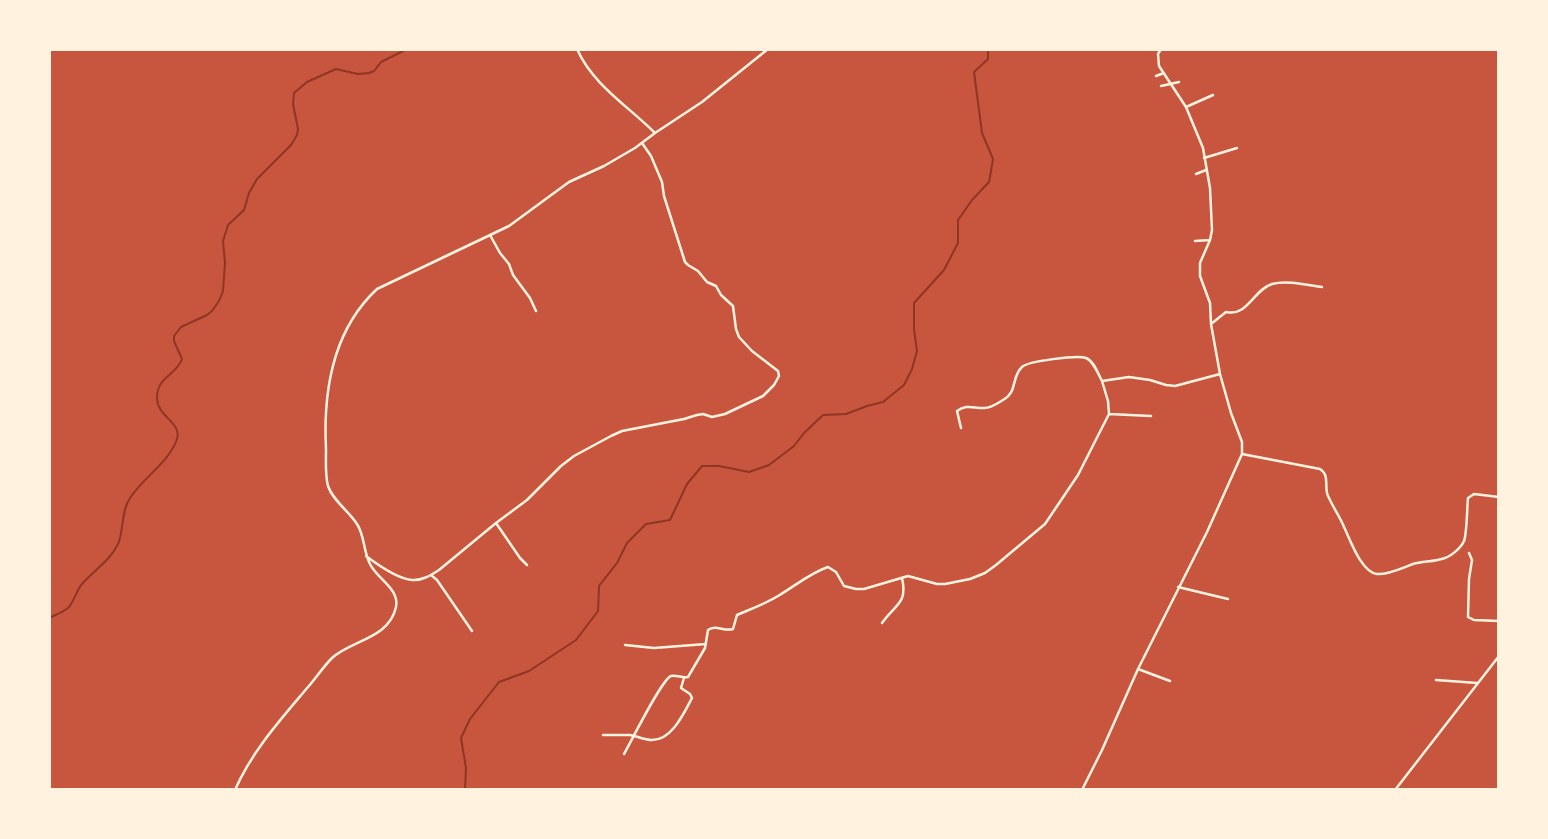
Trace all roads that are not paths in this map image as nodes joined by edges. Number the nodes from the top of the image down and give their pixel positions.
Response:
1 (577, 49) edge
2 (768, 49) edge
3 (1161, 49) edge
4 (1164, 73) junction
5 (1156, 76) dead end
6 (1179, 82) dead end
7 (1171, 84) junction
8 (1161, 86) dead end
9 (1213, 95) dead end
10 (1186, 107) junction
11 (655, 133) junction
12 (642, 143) junction
13 (1237, 148) dead end
14 (1204, 158) junction
15 (1206, 170) junction
16 (1196, 174) dead end
17 (490, 235) junction
18 (1210, 240) junction
19 (1195, 241) dead end
20 (1322, 287) dead end
21 (536, 311) dead end
22 (1211, 324) junction
23 (1220, 374) junction
24 (1102, 381) junction
25 (1109, 414) junction
26 (1150, 416) dead end
27 (961, 428) dead end
28 (1242, 454) junction
29 (1499, 497) edge
30 (496, 523) junction
31 (1469, 553) dead end
32 (366, 556) junction
33 (527, 565) dead end
34 (431, 575) junction
35 (902, 578) junction
36 (1178, 587) junction
37 (1228, 599) dead end
38 (1499, 621) edge
39 (882, 623) dead end
40 (472, 631) dead end
41 (706, 644) junction
42 (625, 645) dead end
43 (1499, 656) edge
44 (1138, 669) junction
45 (684, 678) junction
46 (1436, 680) dead end
47 (1170, 681) dead end
48 (1477, 682) junction
49 (603, 735) dead end
50 (634, 736) junction
51 (624, 754) dead end
52 (234, 790) edge
53 (1082, 790) edge
54 (1395, 790) edge

1 - 11 street
2 - 11 street
3 - 4 street
4 - 5 street
4 - 7 street
6 - 7 street
7 - 8 street
7 - 10 street
9 - 10 street
10 - 14 street
11 - 12 street
12 - 17 street
12 - 30 street
13 - 14 street
14 - 15 street
15 - 16 street
15 - 18 street
17 - 21 street
17 - 32 street
18 - 19 street
18 - 22 street
20 - 22 street
22 - 23 street
23 - 24 street
23 - 28 street
24 - 25 street
24 - 27 street
25 - 26 street
25 - 35 street
28 - 29 street
28 - 36 street
30 - 33 street
30 - 34 street
31 - 38 street
32 - 34 street
32 - 52 street
34 - 40 street
35 - 39 street
35 - 41 street
36 - 37 street
36 - 44 street
41 - 42 street
41 - 45 street
43 - 48 street
44 - 47 street
44 - 53 street
45 - 50 street
45 - 50 street
46 - 48 street
48 - 54 street
49 - 50 street
50 - 51 street

